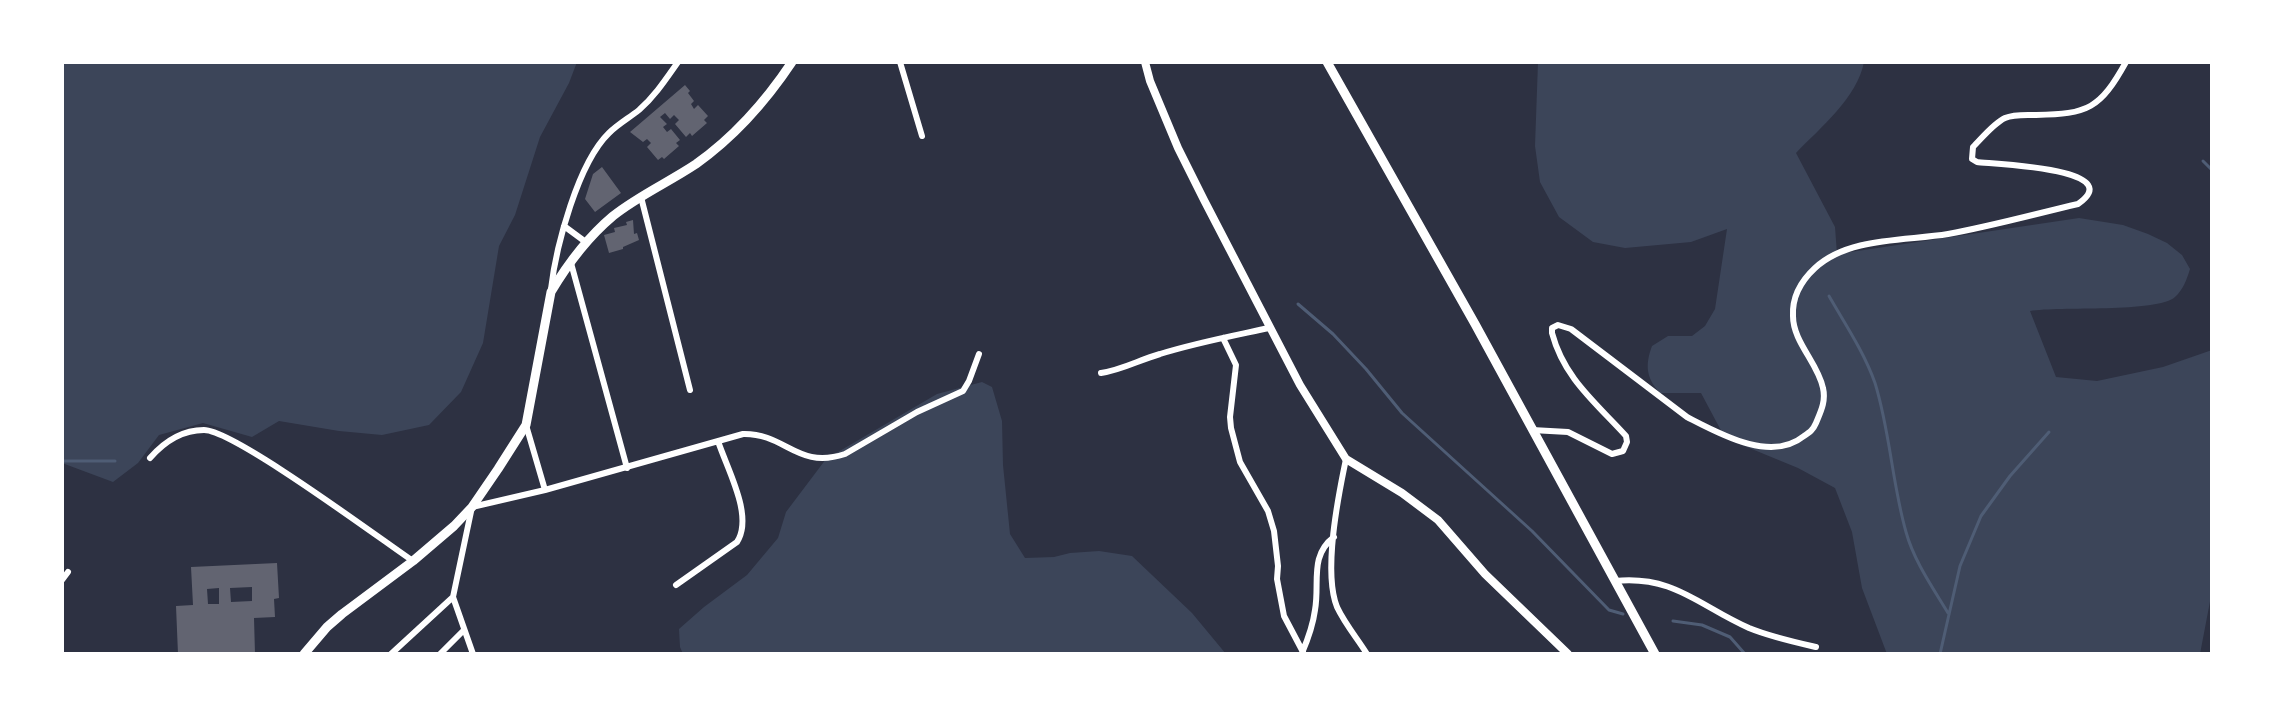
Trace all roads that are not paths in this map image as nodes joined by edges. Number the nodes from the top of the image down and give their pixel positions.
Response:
1 (678, 62) edge
2 (792, 62) edge
3 (900, 62) edge
4 (1145, 62) edge
5 (1327, 62) edge
6 (2126, 62) edge
7 (922, 136) dead end
8 (641, 197) junction
9 (564, 226) junction
10 (587, 243) junction
11 (571, 262) junction
12 (551, 292) junction
13 (1269, 328) junction
14 (1223, 338) junction
15 (979, 354) dead end
16 (1101, 373) dead end
17 (690, 390) dead end
18 (526, 425) junction
19 (1532, 430) junction
20 (718, 441) junction
21 (150, 458) dead end
22 (1346, 459) junction
23 (627, 468) junction
24 (545, 490) junction
25 (472, 507) junction
26 (1334, 537) junction
27 (413, 561) junction
28 (68, 572) dead end
29 (62, 580) edge
30 (1615, 581) junction
31 (676, 585) dead end
32 (453, 597) junction
33 (463, 631) junction
34 (1816, 647) dead end
35 (1302, 653) edge
36 (304, 654) edge
37 (391, 654) edge
38 (440, 654) edge
39 (473, 654) edge
40 (1367, 654) edge
41 (1568, 654) edge
42 (1655, 654) edge

1 - 9 street
2 - 8 main road
3 - 7 street
4 - 13 street
5 - 19 main road
6 - 19 street
8 - 10 main road
8 - 17 street
9 - 10 street
9 - 12 street
10 - 11 main road
11 - 12 main road
11 - 23 street
12 - 18 main road
13 - 14 street
13 - 22 street
14 - 16 street
14 - 35 street
15 - 20 street
18 - 24 street
18 - 25 main road
19 - 30 main road
20 - 23 street
20 - 31 street
21 - 27 street
22 - 26 street
22 - 41 street
23 - 24 street
24 - 25 street
25 - 27 main road
25 - 32 street
26 - 35 street
26 - 40 street
27 - 36 main road
28 - 29 street
30 - 34 street
30 - 42 main road
32 - 33 street
32 - 37 street
33 - 38 street
33 - 39 street

